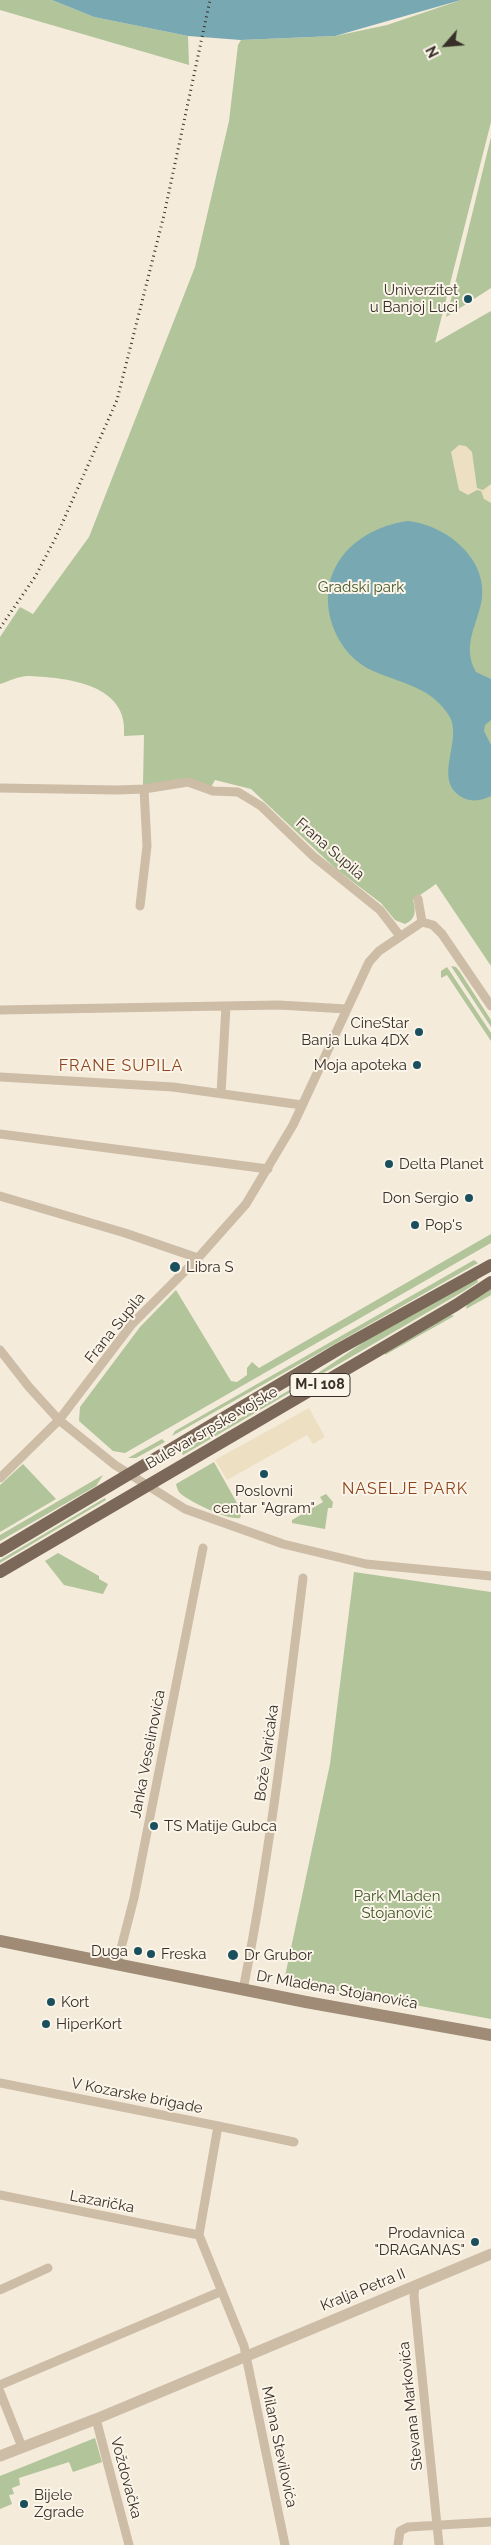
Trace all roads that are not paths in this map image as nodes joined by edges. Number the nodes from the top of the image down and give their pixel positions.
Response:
1 (0, 788) edge
2 (144, 789) junction
3 (418, 899) dead end
4 (140, 906) dead end
5 (422, 922) junction
6 (400, 936) junction
7 (226, 1006) junction
8 (491, 1006) edge
9 (346, 1009) junction
10 (0, 1010) edge
11 (0, 1077) edge
12 (221, 1094) junction
13 (302, 1105) junction
14 (0, 1134) edge
15 (268, 1169) junction
16 (0, 1196) edge
17 (198, 1258) junction
18 (491, 1265) edge
19 (491, 1282) edge
20 (0, 1350) edge
21 (59, 1420) junction
22 (128, 1473) junction
23 (0, 1478) edge
24 (146, 1485) junction
25 (203, 1548) dead end
26 (0, 1551) edge
27 (0, 1572) edge
28 (491, 1576) edge
29 (302, 1578) dead end
30 (0, 1941) edge
31 (117, 1964) junction
32 (243, 1990) junction
33 (491, 2035) edge
34 (0, 2083) edge
35 (218, 2126) junction
36 (294, 2142) dead end
37 (0, 2195) edge
38 (198, 2235) junction
39 (491, 2254) edge
40 (48, 2268) dead end
41 (415, 2285) junction
42 (0, 2290) edge
43 (222, 2291) junction
44 (246, 2355) junction
45 (0, 2385) edge
46 (0, 2392) edge
47 (96, 2419) junction
48 (22, 2447) junction
49 (0, 2456) edge
50 (491, 2522) edge
51 (437, 2524) junction
52 (129, 2545) edge
53 (285, 2545) edge
54 (398, 2545) edge
55 (439, 2545) edge

1 - 2 street, Frana Supila
2 - 4 street
2 - 6 street, Frana Supila
3 - 5 street
5 - 6 street
5 - 8 street
6 - 9 street, Frana Supila
7 - 9 street
7 - 10 street
7 - 12 street
9 - 13 street, Frana Supila
11 - 12 street
12 - 13 street
13 - 15 street, Frana Supila
14 - 15 street
15 - 17 street, Frana Supila
16 - 17 street
17 - 21 street, Frana Supila
18 - 22 main road, Bulevar srpske vojske / M-I 108
19 - 24 main road, Bulevar srpske vojske / M-I 108
20 - 21 street
21 - 22 street
21 - 23 street, Frana Supila
22 - 24 street
22 - 26 main road, Bulevar srpske vojske / M-I 108
24 - 27 main road, Bulevar srpske vojske / M-I 108
24 - 28 street
25 - 31 street, Janka Veselinovića
29 - 32 street, Bože Varićaka
30 - 31 main road, Dr Mladena Stojanovića
31 - 32 main road, Dr Mladena Stojanovića
32 - 33 main road, Dr Mladena Stojanovića
34 - 35 street, V Kozarske brigade
35 - 36 street
35 - 38 street, V Kozarske brigade
37 - 38 street, Lazarička
38 - 43 street
39 - 41 street, Kralja Petra II
40 - 42 street
41 - 44 street, Kralja Petra II
41 - 51 street, Stevana Markovića
43 - 44 street
43 - 45 street
44 - 47 street, Kralja Petra II
44 - 53 street, Milana Stevilovića
46 - 48 street
47 - 48 street, Kralja Petra II
47 - 52 street, Voždovačka
48 - 49 street, Kralja Petra II
50 - 51 street
51 - 54 street
51 - 55 street, Stevana Markovića

